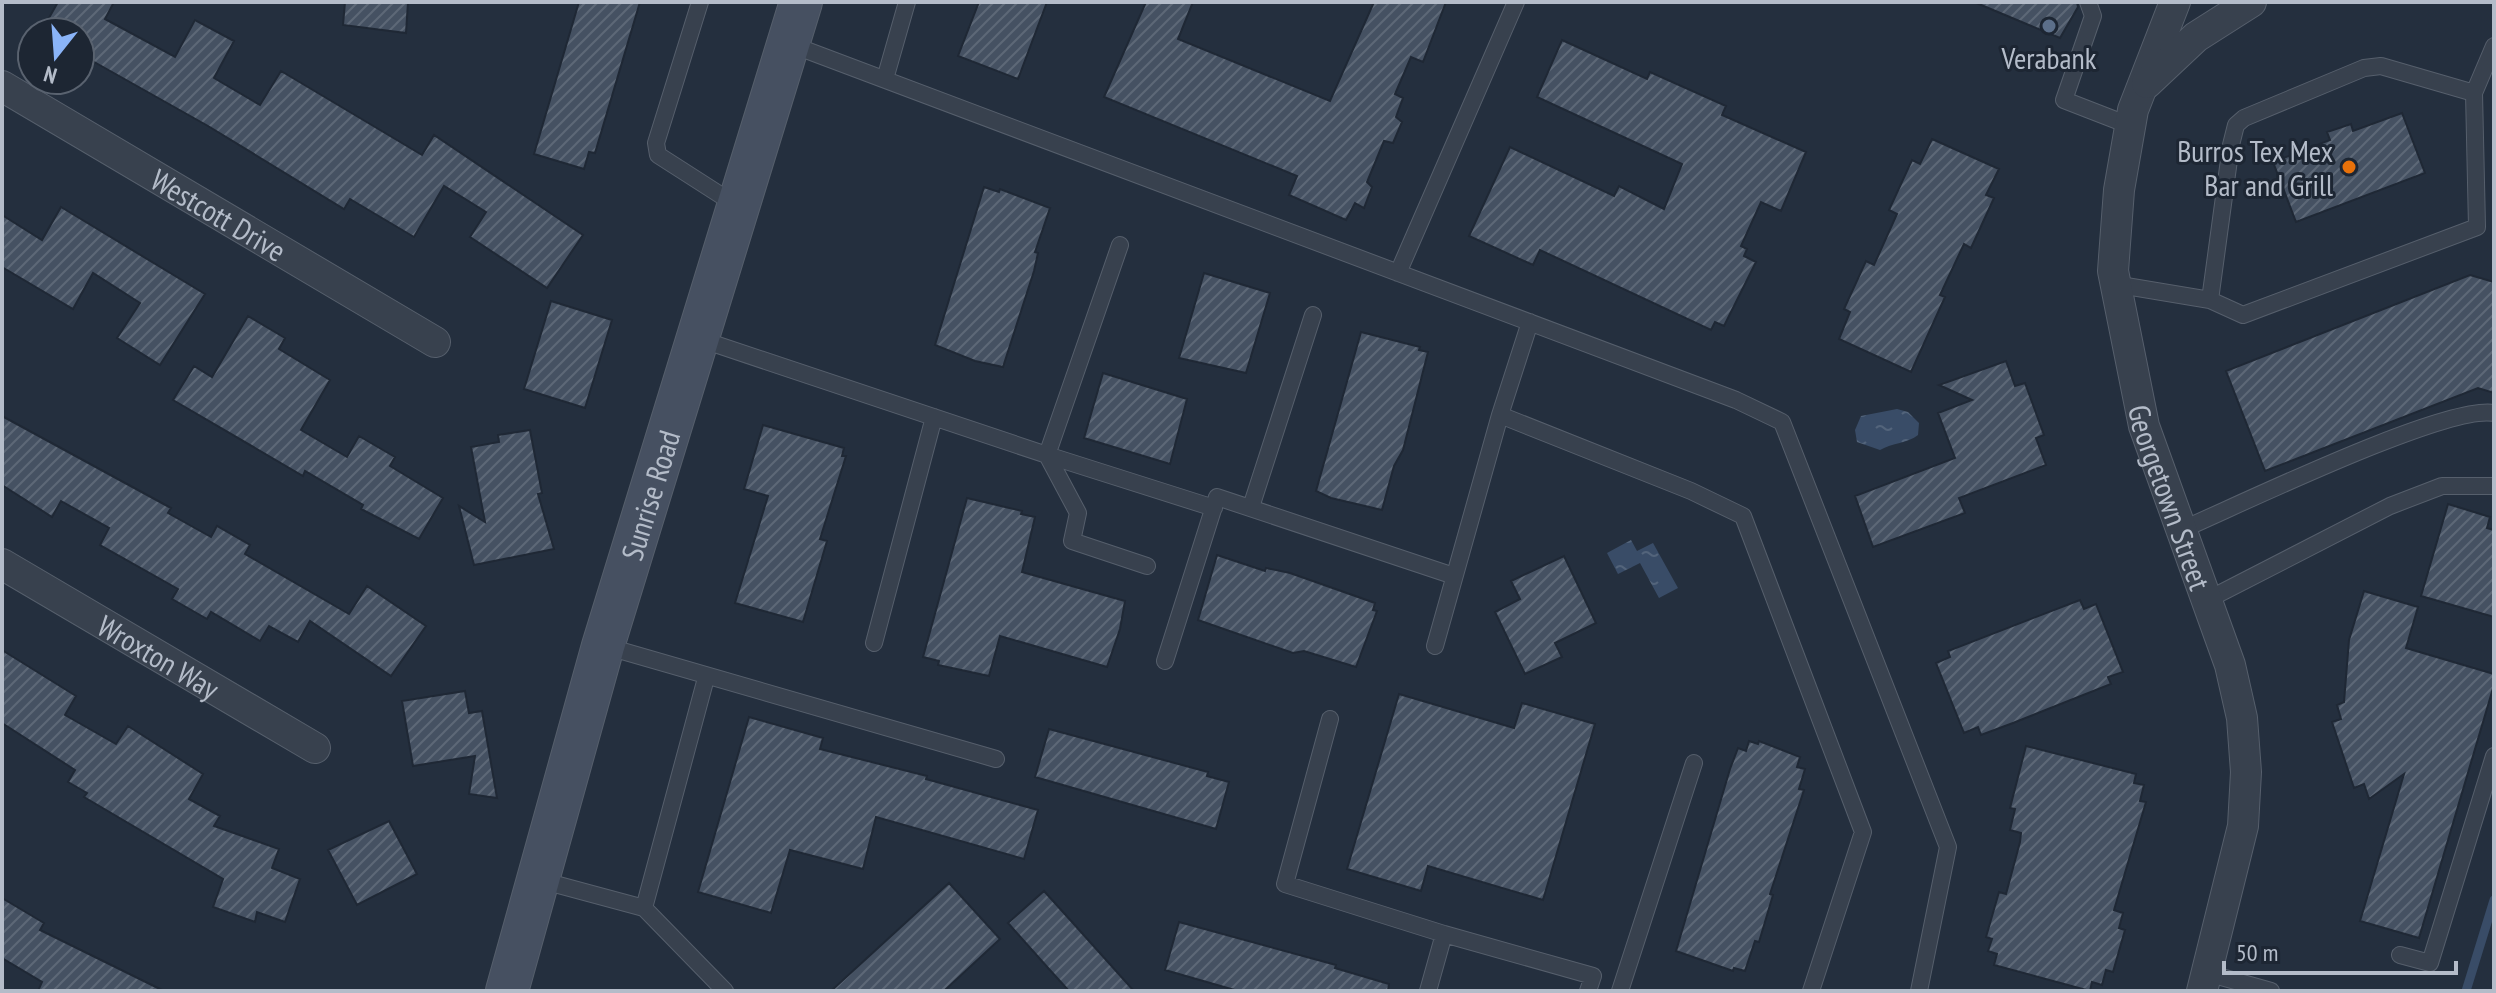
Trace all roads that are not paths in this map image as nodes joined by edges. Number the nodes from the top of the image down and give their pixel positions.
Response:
1 (700, 2) edge
2 (801, 2) edge
3 (907, 2) edge
4 (1516, 2) edge
5 (2088, 2) edge
6 (2175, 2) edge
7 (2251, 2) edge
8 (789, 43) junction
9 (2494, 46) edge
10 (885, 79) junction
11 (2, 86) edge
12 (2139, 90) junction
13 (2474, 93) junction
14 (2131, 126) junction
15 (2476, 140) junction
16 (2494, 144) edge
17 (737, 206) junction
18 (1120, 245) dead end
19 (1398, 273) junction
20 (2114, 284) junction
21 (2210, 300) junction
22 (1313, 315) dead end
23 (1530, 322) junction
24 (695, 337) junction
25 (435, 342) dead end
26 (2494, 413) edge
27 (1500, 415) junction
28 (934, 417) junction
29 (1047, 455) junction
30 (2494, 486) edge
31 (1251, 507) junction
32 (1214, 508) junction
33 (2181, 530) junction
34 (2, 564) edge
35 (1147, 566) dead end
36 (1454, 576) junction
37 (2207, 600) junction
38 (874, 643) dead end
39 (603, 646) junction
40 (1435, 646) dead end
41 (1165, 661) dead end
42 (706, 678) junction
43 (1330, 719) dead end
44 (315, 748) dead end
45 (2494, 756) edge
46 (996, 759) dead end
47 (1694, 763) dead end
48 (538, 879) junction
49 (644, 908) junction
50 (1444, 934) junction
51 (2400, 955) dead end
52 (2204, 982) edge
53 (1592, 990) edge
54 (507, 991) edge
55 (725, 991) edge
56 (1428, 991) edge
57 (1620, 991) edge
58 (1811, 991) edge
59 (1919, 991) edge
60 (2271, 991) edge

1 - 17 lane
2 - 8 main road, Sunrise Road
3 - 10 lane
4 - 19 lane
5 - 14 lane
6 - 12 street, Georgetown Street
7 - 12 street
8 - 10 lane
8 - 17 main road, Sunrise Road
9 - 13 lane
10 - 19 lane
11 - 25 street, Westcott Drive
12 - 14 street, Georgetown Street
13 - 15 lane
13 - 21 lane
14 - 20 street, Georgetown Street
15 - 16 lane
15 - 21 lane
17 - 24 main road, Sunrise Road
18 - 29 lane
19 - 23 lane
20 - 21 lane
20 - 33 street, Georgetown Street
22 - 31 lane
23 - 27 lane
23 - 59 lane
24 - 28 lane
24 - 39 main road, Sunrise Road
26 - 33 lane
27 - 36 lane
27 - 58 lane
28 - 29 lane
28 - 38 lane
29 - 32 lane
29 - 35 lane
30 - 37 lane
31 - 32 lane
31 - 36 lane
32 - 41 lane
33 - 37 street, Georgetown Street
34 - 44 street, Wroxton Way
36 - 40 lane
37 - 52 street, Georgetown Street
39 - 42 lane
39 - 48 main road, Sunrise Road
42 - 46 lane
42 - 49 lane
43 - 50 lane
45 - 51 lane
47 - 57 lane
48 - 49 lane
48 - 54 main road, Sunrise Road
49 - 55 lane
50 - 53 lane
50 - 56 lane
52 - 60 lane

